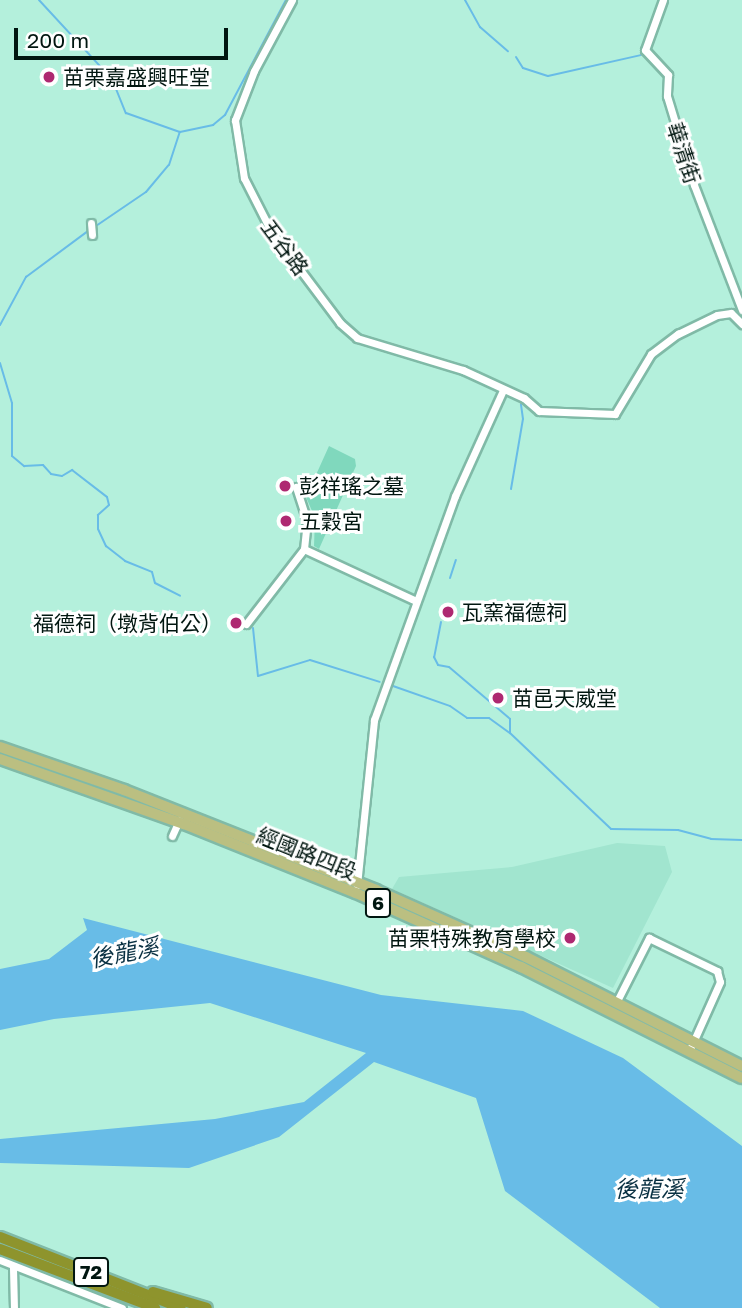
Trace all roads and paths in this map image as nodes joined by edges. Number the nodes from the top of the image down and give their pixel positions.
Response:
1 (292, 0) edge
2 (663, 0) edge
3 (91, 223) dead end
4 (92, 234) dead end
5 (742, 310) edge
6 (742, 324) edge
7 (503, 390) junction
8 (296, 487) dead end
9 (304, 549) junction
10 (415, 601) junction
11 (246, 624) dead end
12 (0, 747) edge
13 (0, 759) edge
14 (179, 817) junction
15 (172, 836) dead end
16 (357, 888) junction
17 (617, 1001) junction
18 (692, 1044) junction
19 (742, 1066) edge
20 (742, 1078) edge
21 (0, 1237) edge
22 (0, 1250) edge
23 (0, 1260) edge
24 (13, 1268) junction
25 (141, 1291) junction
26 (14, 1308) edge
27 (122, 1308) edge
28 (155, 1308) edge
29 (181, 1308) edge
30 (207, 1308) edge

1 - 7 street, 五谷路
2 - 5 street, 華清街
3 - 4 street
6 - 7 street, 五谷路
7 - 10 street
8 - 9 street
9 - 10 street
9 - 11 street
10 - 16 street
12 - 14 main road, 經國路四段 / 6
13 - 14 main road, 經國路四段 / 6
14 - 15 street
14 - 16 main road, 經國路四段 / 6
16 - 17 main road, 經國路四段 / 6
16 - 18 main road, 經國路四段 / 6
17 - 18 main road, 經國路四段 / 6
17 - 18 street
18 - 19 main road, 經國路四段 / 6
18 - 20 main road, 經國路四段 / 6
21 - 25 highway, 72
22 - 28 highway, 72
23 - 24 street
24 - 26 street
24 - 27 street
25 - 29 highway, 72
25 - 30 highway

